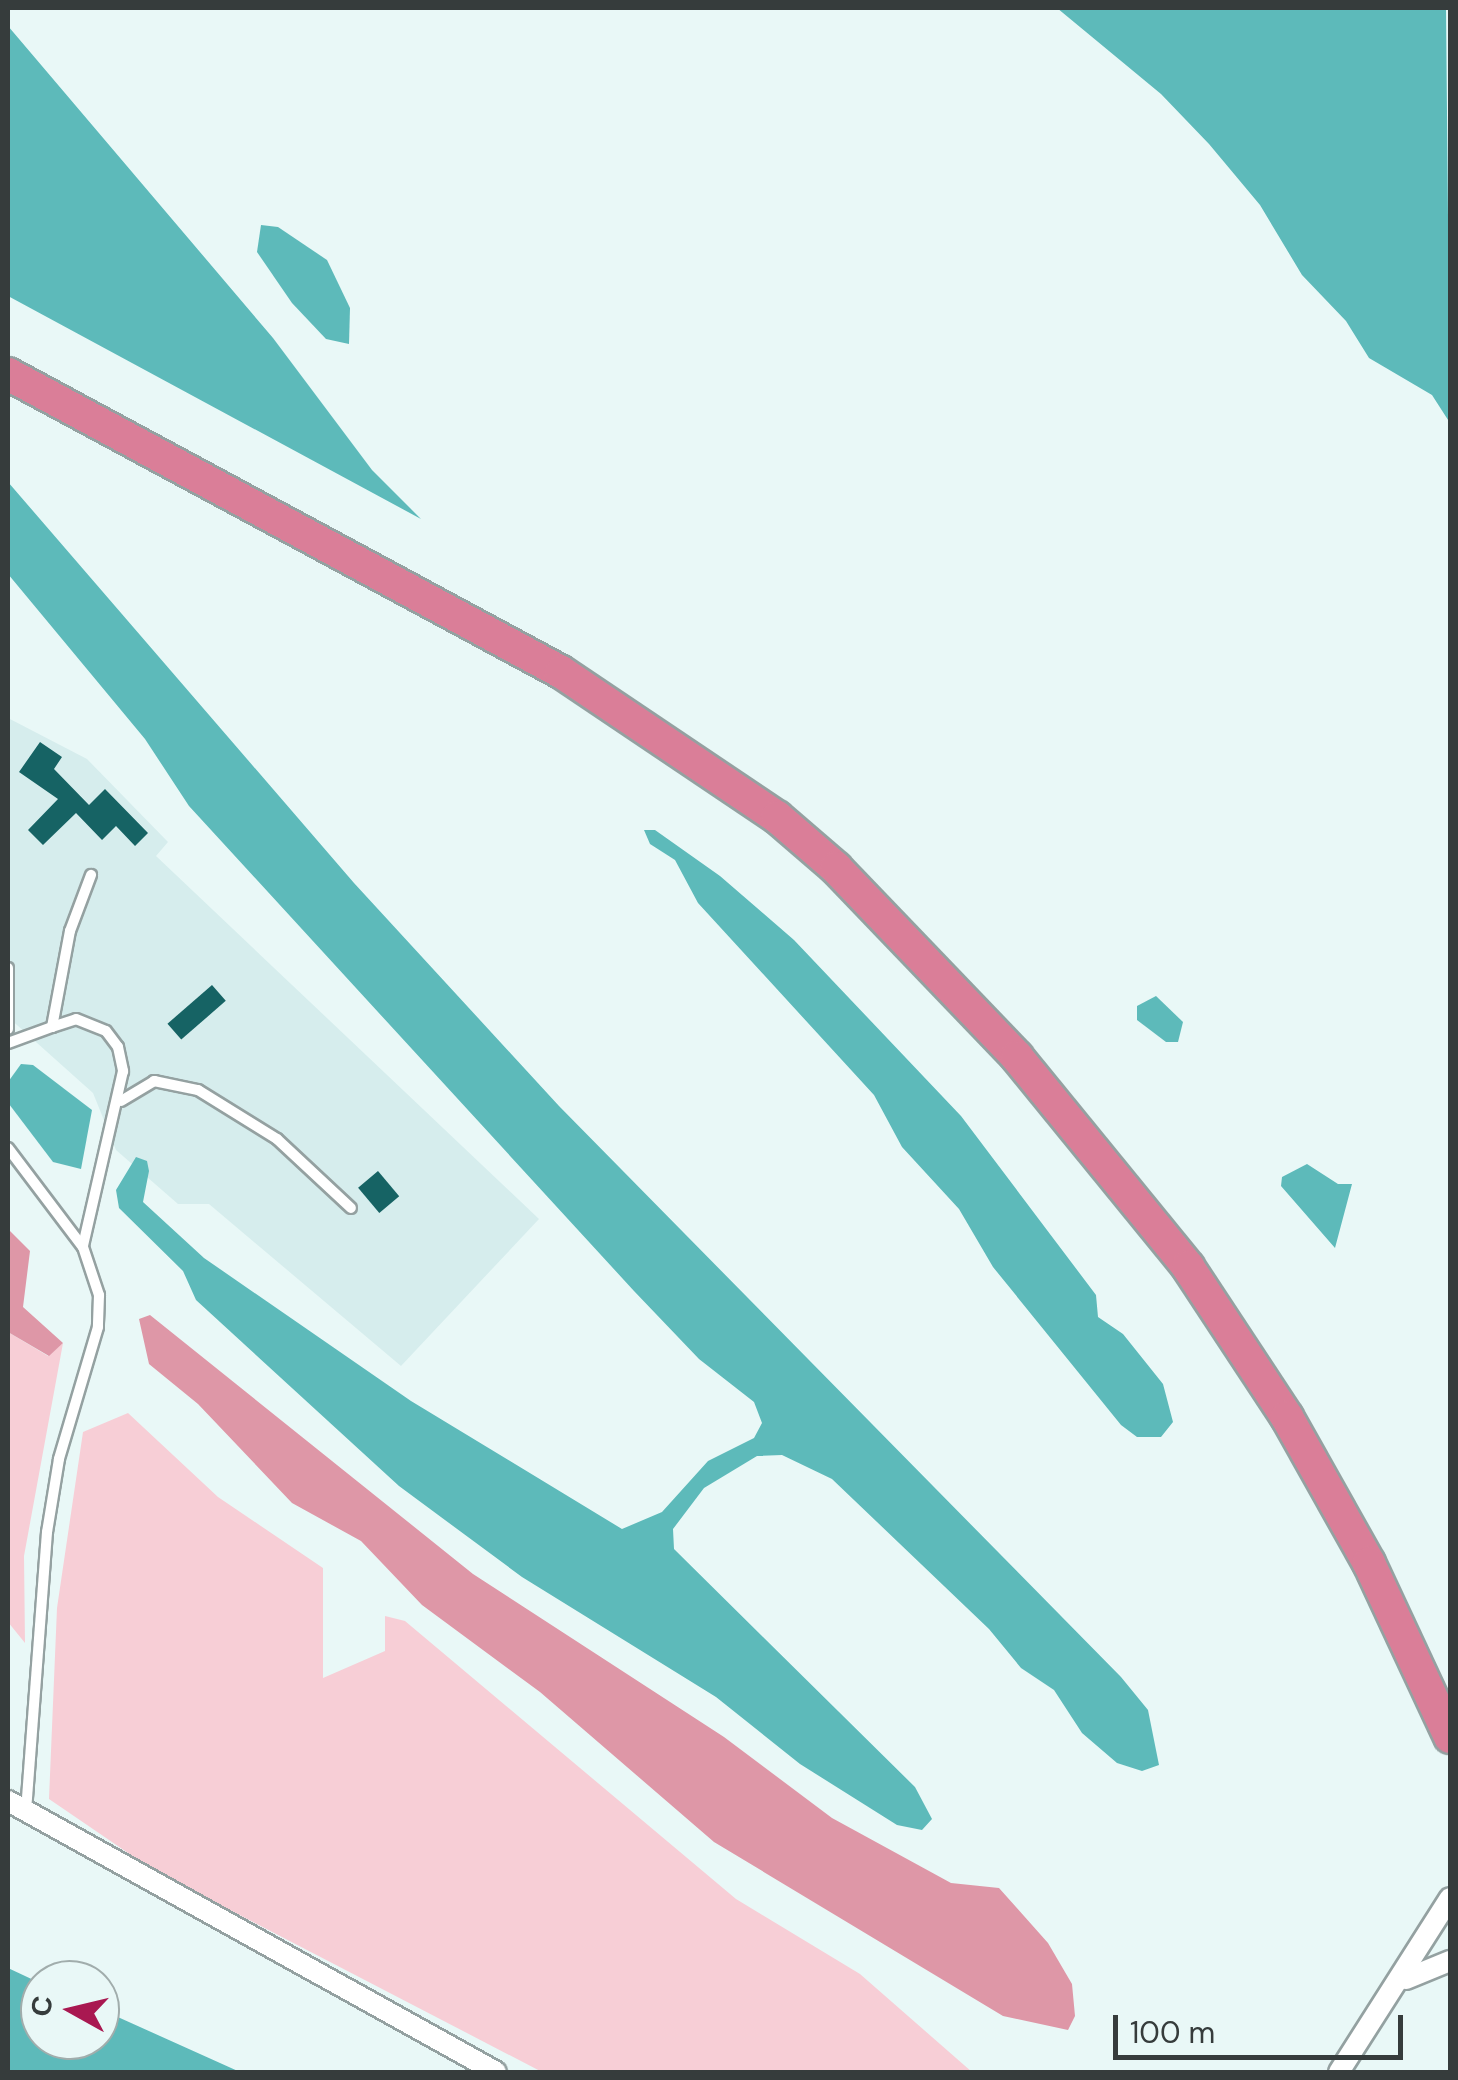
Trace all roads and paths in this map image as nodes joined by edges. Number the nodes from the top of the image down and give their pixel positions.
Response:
1 (8, 374) edge
2 (91, 875) dead end
3 (8, 968) edge
4 (52, 1027) junction
5 (8, 1029) edge
6 (8, 1043) edge
7 (120, 1102) junction
8 (8, 1148) edge
9 (350, 1208) dead end
10 (83, 1247) junction
11 (1450, 1737) edge
12 (16, 1806) edge
13 (1450, 1898) edge
14 (1450, 1923) edge
15 (1413, 1958) junction
16 (1450, 1961) edge
17 (1382, 2000) junction
18 (496, 2072) edge
19 (1339, 2072) edge

1 - 11 highway
2 - 4 lane
3 - 5 lane
4 - 6 lane
4 - 7 lane
7 - 9 lane
7 - 10 lane
8 - 10 lane
10 - 12 lane
12 - 18 street
13 - 15 street
14 - 15 street
15 - 17 street
16 - 17 street
17 - 19 street

